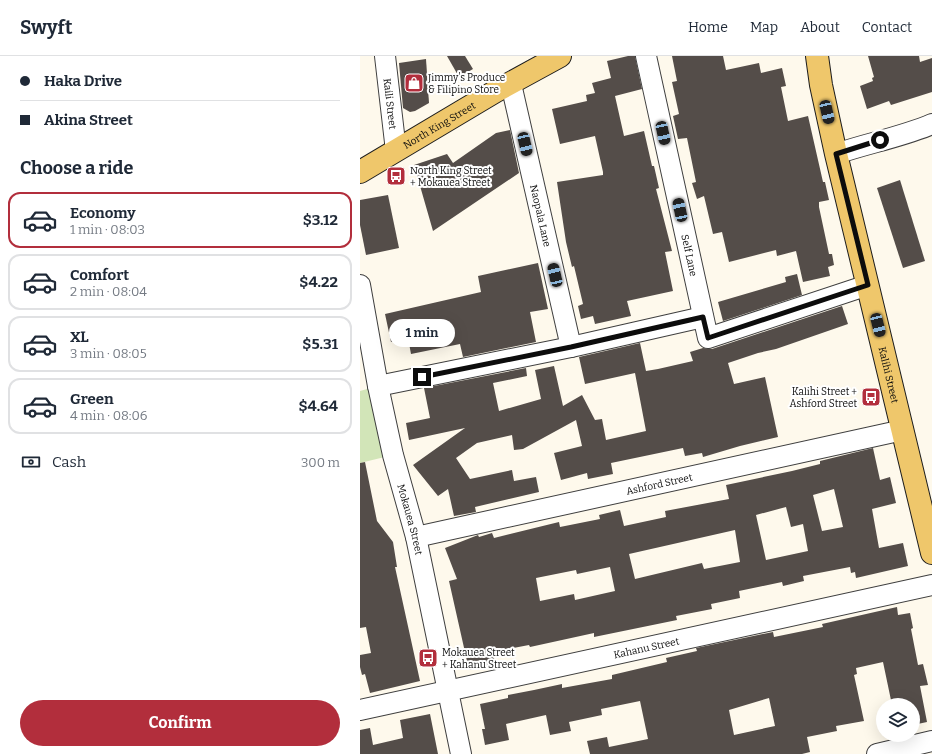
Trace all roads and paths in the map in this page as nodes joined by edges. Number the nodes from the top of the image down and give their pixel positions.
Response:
1 (385, 56) edge
2 (560, 56) edge
3 (646, 56) edge
4 (817, 56) edge
5 (511, 84) junction
6 (932, 124) edge
7 (396, 151) junction
8 (836, 154) junction
9 (360, 172) edge
10 (360, 285) edge
11 (868, 285) junction
12 (703, 317) junction
13 (571, 347) junction
14 (378, 386) junction
15 (903, 430) junction
16 (416, 537) junction
17 (932, 553) edge
18 (932, 585) edge
19 (448, 691) junction
20 (360, 710) edge
21 (932, 742) edge
22 (461, 754) edge
23 (877, 754) edge

1 - 7 street, Kaili Street
2 - 5 main road, North King Street
3 - 12 street, Self Lane
4 - 8 main road, Kalihi Street
5 - 7 main road, North King Street
5 - 13 street, Naopala Lane
6 - 8 street
7 - 9 main road, North King Street
8 - 11 main road, Kalihi Street
10 - 14 street, Mokauea Street
11 - 12 street, Self Lane
11 - 15 main road, Kalihi Street
12 - 13 street
13 - 14 street
14 - 16 street, Mokauea Street
15 - 16 street, Ashford Street
15 - 17 main road, Kalihi Street
16 - 19 street, Mokauea Street
18 - 19 street, Kahanu Street
19 - 20 street, Kahanu Street
19 - 22 street, Mokauea Street
21 - 23 street

